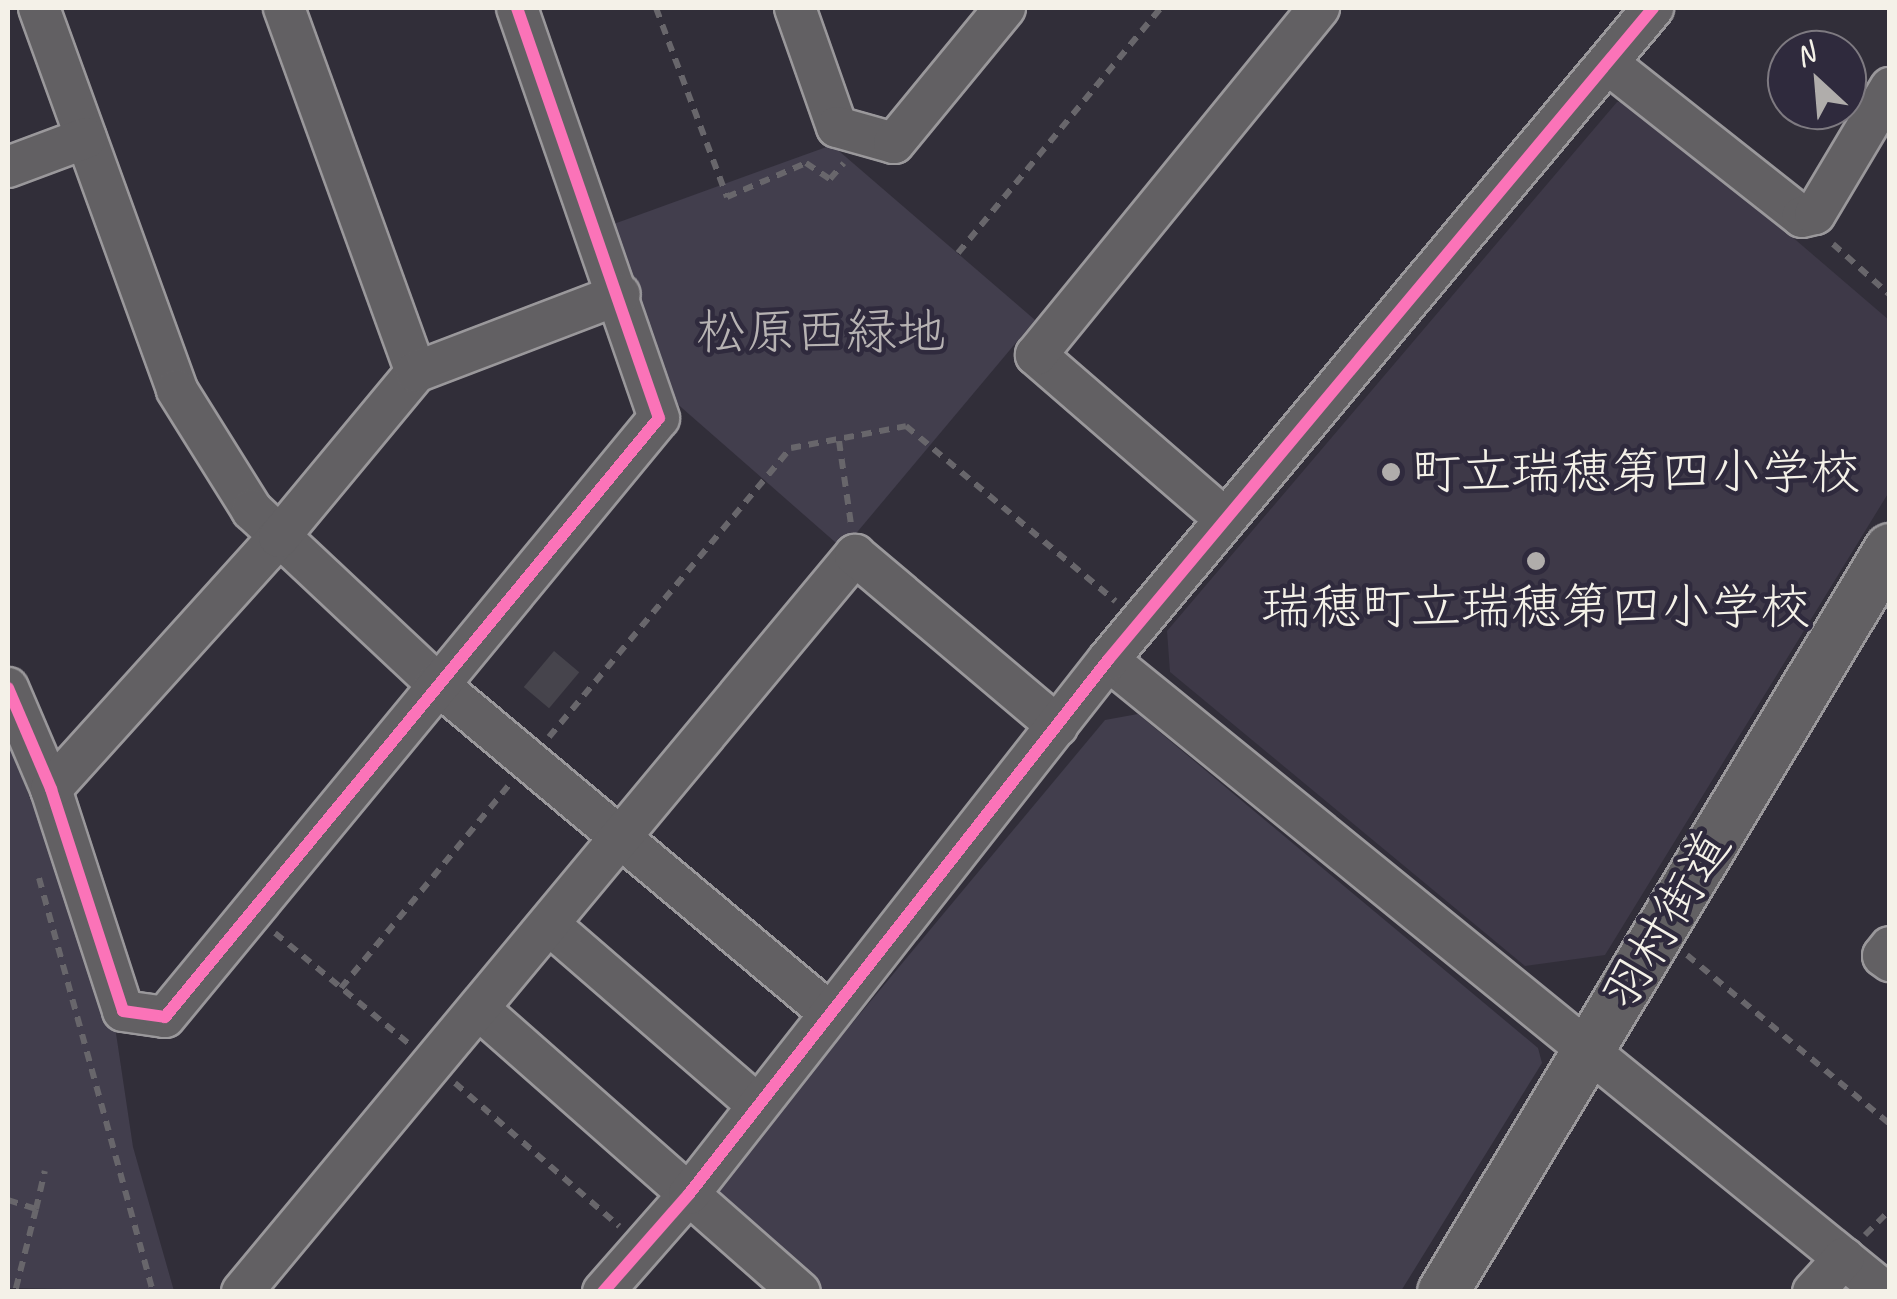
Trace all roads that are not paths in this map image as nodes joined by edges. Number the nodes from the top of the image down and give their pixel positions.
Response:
1 (39, 8) edge
2 (284, 8) edge
3 (517, 8) edge
4 (794, 8) edge
5 (1005, 8) edge
6 (1319, 8) edge
7 (1653, 8) edge
8 (1611, 66) junction
9 (1890, 88) edge
10 (86, 138) junction
11 (8, 167) edge
12 (620, 294) junction
13 (416, 372) junction
14 (1224, 518) junction
15 (280, 537) junction
16 (1890, 549) edge
17 (1108, 660) junction
18 (436, 683) junction
19 (8, 688) edge
20 (1058, 726) junction
21 (50, 789) junction
22 (627, 838) junction
23 (552, 927) junction
24 (1890, 947) edge
25 (1890, 961) edge
26 (826, 1010) junction
27 (481, 1012) junction
28 (1589, 1048) junction
29 (756, 1104) junction
30 (690, 1194) junction
31 (1844, 1258) junction
32 (242, 1292) edge
33 (603, 1292) edge
34 (800, 1292) edge
35 (1442, 1292) edge
36 (1813, 1292) edge
37 (1885, 1292) edge

1 - 10 street
2 - 13 street
3 - 12 street
4 - 5 street
6 - 14 street
7 - 8 street
8 - 9 street
8 - 14 street
10 - 11 street
10 - 15 street
12 - 13 street
12 - 18 street
13 - 15 street
14 - 17 street
15 - 18 street
15 - 21 street
16 - 28 main road, 羽村街道
17 - 20 street
17 - 28 street
18 - 21 street
18 - 22 street
19 - 21 street
20 - 22 street
20 - 26 street
22 - 23 street
22 - 26 street
23 - 27 street
23 - 29 street
24 - 25 street
26 - 29 street
27 - 30 street
27 - 32 street
28 - 31 street
28 - 35 main road, 羽村街道
29 - 30 street
30 - 33 street
30 - 34 street
31 - 36 street
31 - 37 street

